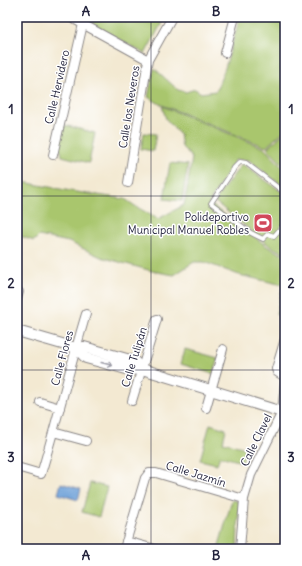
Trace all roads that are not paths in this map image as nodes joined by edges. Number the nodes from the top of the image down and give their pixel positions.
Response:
1 (70, 17) edge
2 (172, 17) edge
3 (235, 17) edge
4 (83, 24) junction
5 (225, 53) dead end
6 (148, 60) junction
7 (52, 155) dead end
8 (128, 183) dead end
9 (285, 193) edge
10 (285, 224) edge
11 (86, 314) dead end
12 (157, 319) dead end
13 (17, 331) edge
14 (285, 339) edge
15 (76, 348) junction
16 (284, 348) edge
17 (223, 350) dead end
18 (142, 369) junction
19 (285, 377) edge
20 (285, 382) edge
21 (211, 390) junction
22 (132, 401) dead end
23 (40, 402) dead end
24 (60, 408) junction
25 (206, 408) dead end
26 (284, 412) edge
27 (53, 432) junction
28 (86, 441) dead end
29 (17, 467) edge
30 (244, 499) junction
31 (126, 541) junction
32 (124, 549) edge
33 (155, 549) edge
34 (240, 549) edge

1 - 4 street
2 - 6 street, Calle los Neveros
3 - 5 street
4 - 6 street
4 - 7 street, Calle Hervidero
6 - 8 street, Calle los Neveros
9 - 10 lane
11 - 15 street, Calle Flores
12 - 18 street, Calle Tulipán
13 - 15 street
14 - 16 street
15 - 18 street
15 - 24 street, Calle Flores
16 - 19 street
17 - 21 street
18 - 21 street
18 - 22 street, Calle Tulipán
20 - 26 street
21 - 25 street
21 - 26 street
23 - 24 street
24 - 27 street, Calle Flores
26 - 30 street, Calle Clavel
27 - 28 street
27 - 29 street, Calle Flores
30 - 31 street, Calle Jazmín
30 - 34 street, Calle Clavel
31 - 32 street, Calle Jazmín
31 - 33 street

